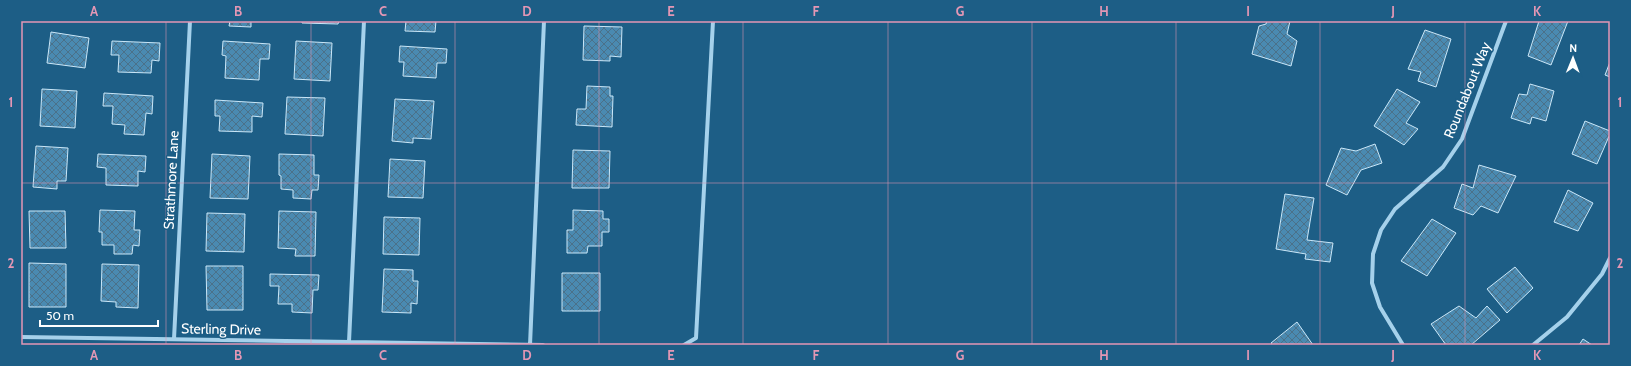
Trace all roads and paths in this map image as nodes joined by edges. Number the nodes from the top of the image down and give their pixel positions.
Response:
1 (190, 21) edge
2 (364, 21) edge
3 (544, 21) edge
4 (713, 21) edge
5 (1506, 21) edge
6 (1610, 258) edge
7 (21, 337) edge
8 (174, 339) junction
9 (349, 342) junction
10 (530, 345) edge
11 (543, 345) edge
12 (684, 345) edge
13 (1404, 345) edge
14 (1533, 345) edge

1 - 8 street, Strathmore Lane
2 - 9 street
3 - 10 street
4 - 12 street
5 - 13 street, Roundabout Way
6 - 14 street
7 - 8 street, Sterling Drive
8 - 9 street, Sterling Drive
9 - 10 street, Sterling Drive
10 - 11 street, Sterling Drive

